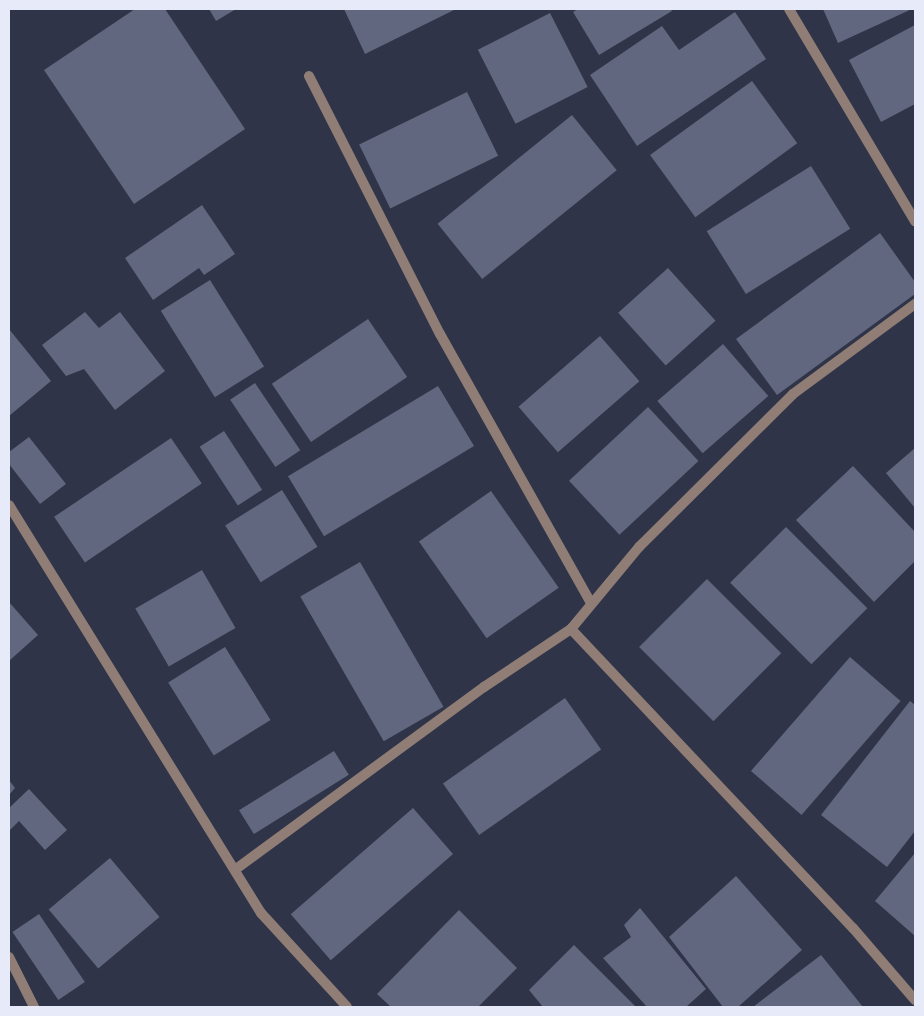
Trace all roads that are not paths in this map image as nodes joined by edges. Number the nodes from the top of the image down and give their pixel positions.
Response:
1 (789, 9) edge
2 (309, 76) dead end
3 (915, 220) edge
4 (915, 304) edge
5 (9, 505) edge
6 (591, 603) junction
7 (571, 628) junction
8 (236, 869) junction
9 (9, 957) edge
10 (915, 1000) edge
11 (34, 1007) edge
12 (347, 1007) edge

1 - 3 street
2 - 6 street
4 - 6 street
5 - 8 street
6 - 7 street
7 - 8 street
7 - 10 street
8 - 12 street
9 - 11 street

